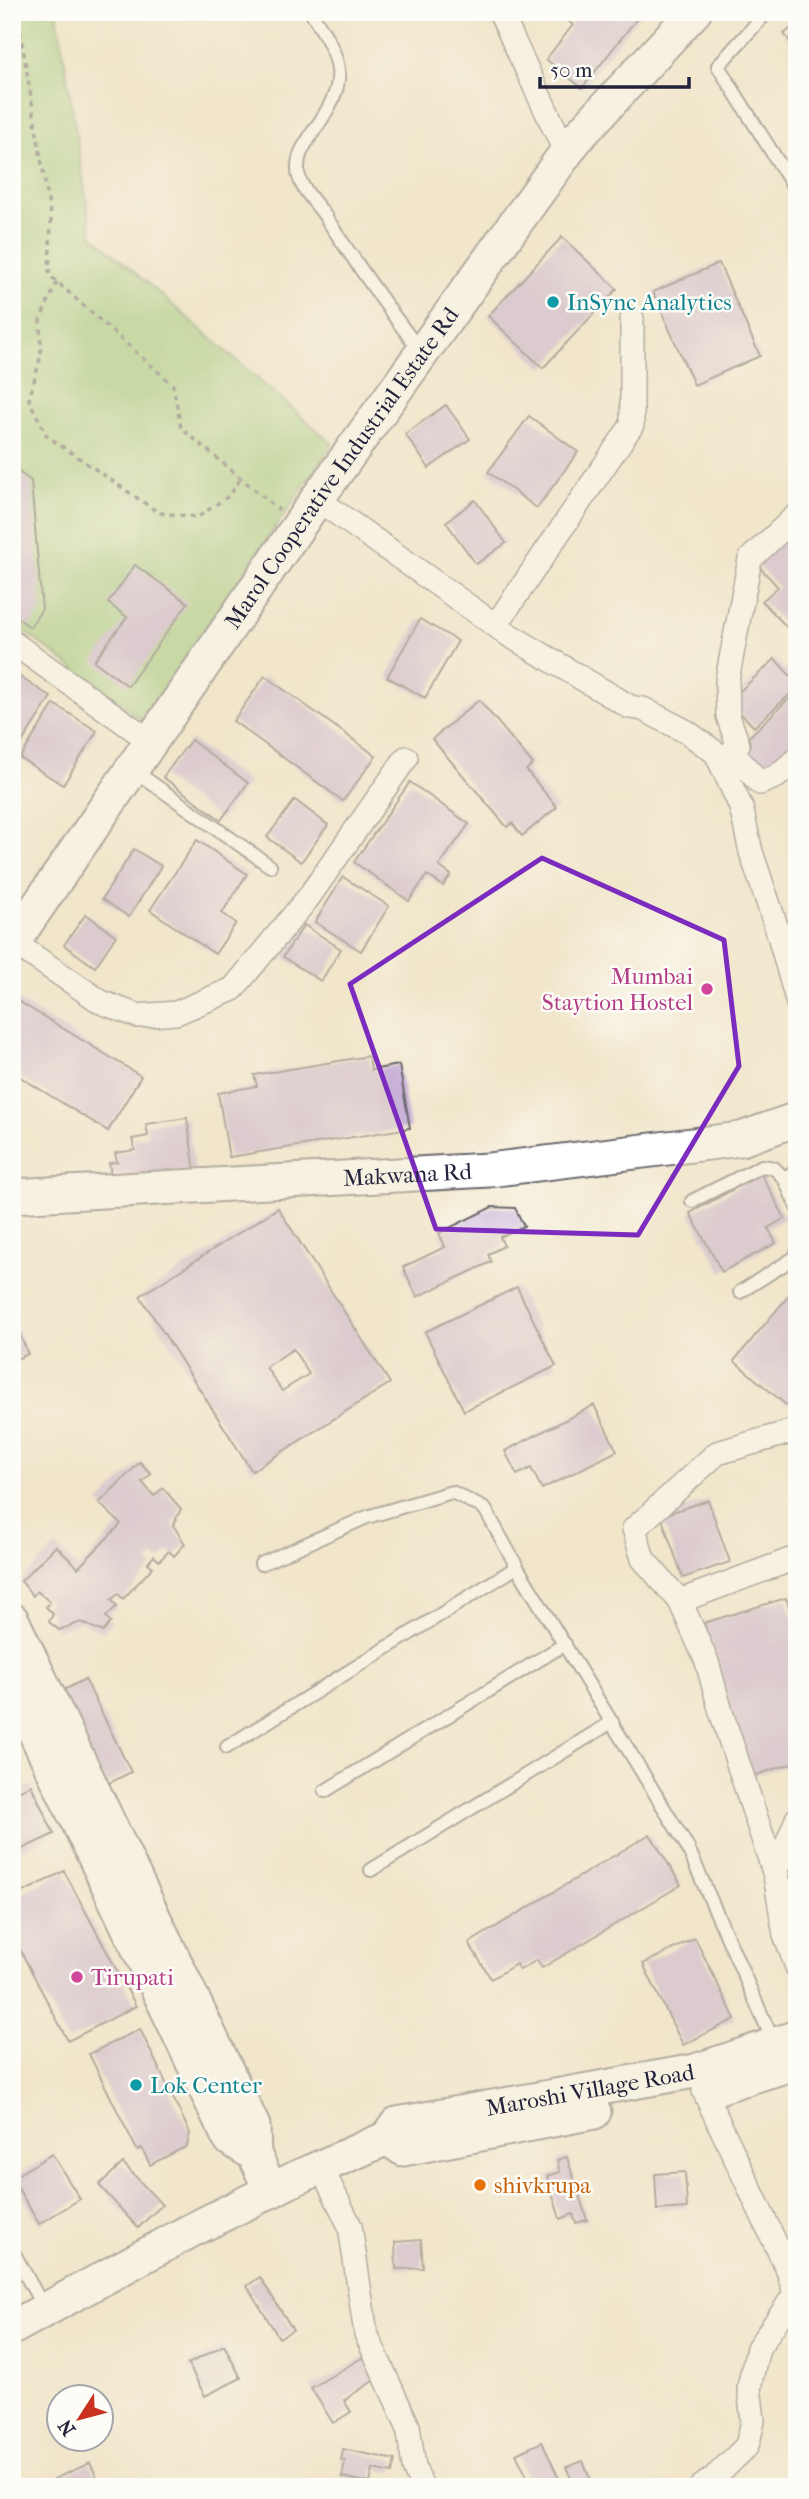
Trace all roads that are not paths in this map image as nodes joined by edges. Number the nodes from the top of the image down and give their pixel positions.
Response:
1 (310, 12) edge
2 (500, 12) edge
3 (695, 12) edge
4 (767, 12) edge
5 (566, 153) junction
6 (797, 192) edge
7 (632, 319) dead end
8 (422, 354) junction
9 (317, 499) junction
10 (797, 515) edge
11 (496, 625) junction
12 (12, 642) edge
13 (150, 741) junction
14 (405, 758) dead end
15 (797, 759) edge
16 (131, 769) junction
17 (270, 866) dead end
18 (13, 943) edge
19 (797, 1000) edge
20 (797, 1119) edge
21 (797, 1170) edge
22 (784, 1178) junction
23 (12, 1196) edge
24 (692, 1201) dead end
25 (797, 1207) edge
26 (797, 1253) edge
27 (740, 1292) dead end
28 (797, 1430) edge
29 (797, 1560) edge
30 (261, 1564) dead end
31 (517, 1567) junction
32 (680, 1601) junction
33 (12, 1620) edge
34 (565, 1644) junction
35 (12, 1684) edge
36 (612, 1722) junction
37 (227, 1747) dead end
38 (325, 1791) dead end
39 (797, 1819) edge
40 (371, 1870) dead end
41 (775, 1875) junction
42 (797, 1917) edge
43 (797, 1967) edge
44 (789, 2053) edge
45 (704, 2091) junction
46 (387, 2138) junction
47 (254, 2154) junction
48 (321, 2167) junction
49 (271, 2191) junction
50 (12, 2250) edge
51 (796, 2294) edge
52 (46, 2310) junction
53 (12, 2328) edge
54 (713, 2484) edge
55 (422, 2487) edge

1 - 8 lane
2 - 5 street
3 - 5 street, Marol Cooperative Industrial Estate Rd
4 - 6 lane
5 - 8 street, Marol Cooperative Industrial Estate Rd
7 - 11 street
8 - 9 street, Marol Cooperative Industrial Estate Rd
9 - 11 street
9 - 13 street, Marol Cooperative Industrial Estate Rd
10 - 15 street
11 - 19 street
12 - 13 street
13 - 16 street, Marol Cooperative Industrial Estate Rd
14 - 18 street
16 - 17 lane
16 - 18 street, Marol Cooperative Industrial Estate Rd
20 - 23 street, Makwana Rd
21 - 22 lane
22 - 24 lane
22 - 25 lane
26 - 27 lane
28 - 32 street
29 - 32 street
30 - 31 lane
31 - 34 lane
31 - 37 lane
32 - 41 street
33 - 47 street
34 - 36 lane
34 - 38 lane
35 - 47 street
36 - 40 lane
36 - 44 lane
39 - 41 street
41 - 42 street
41 - 43 street
44 - 45 street, Maroshi Village Road
44 - 46 street, Maroshi Village Road
45 - 46 street, Maroshi Village Road
45 - 51 street
46 - 48 street, Maroshi Village Road
47 - 49 street
48 - 49 street, Maroshi Village Road
48 - 55 street
49 - 52 street, Maroshi Village Road
50 - 52 lane
51 - 54 street
52 - 53 street, Maroshi Village Road

